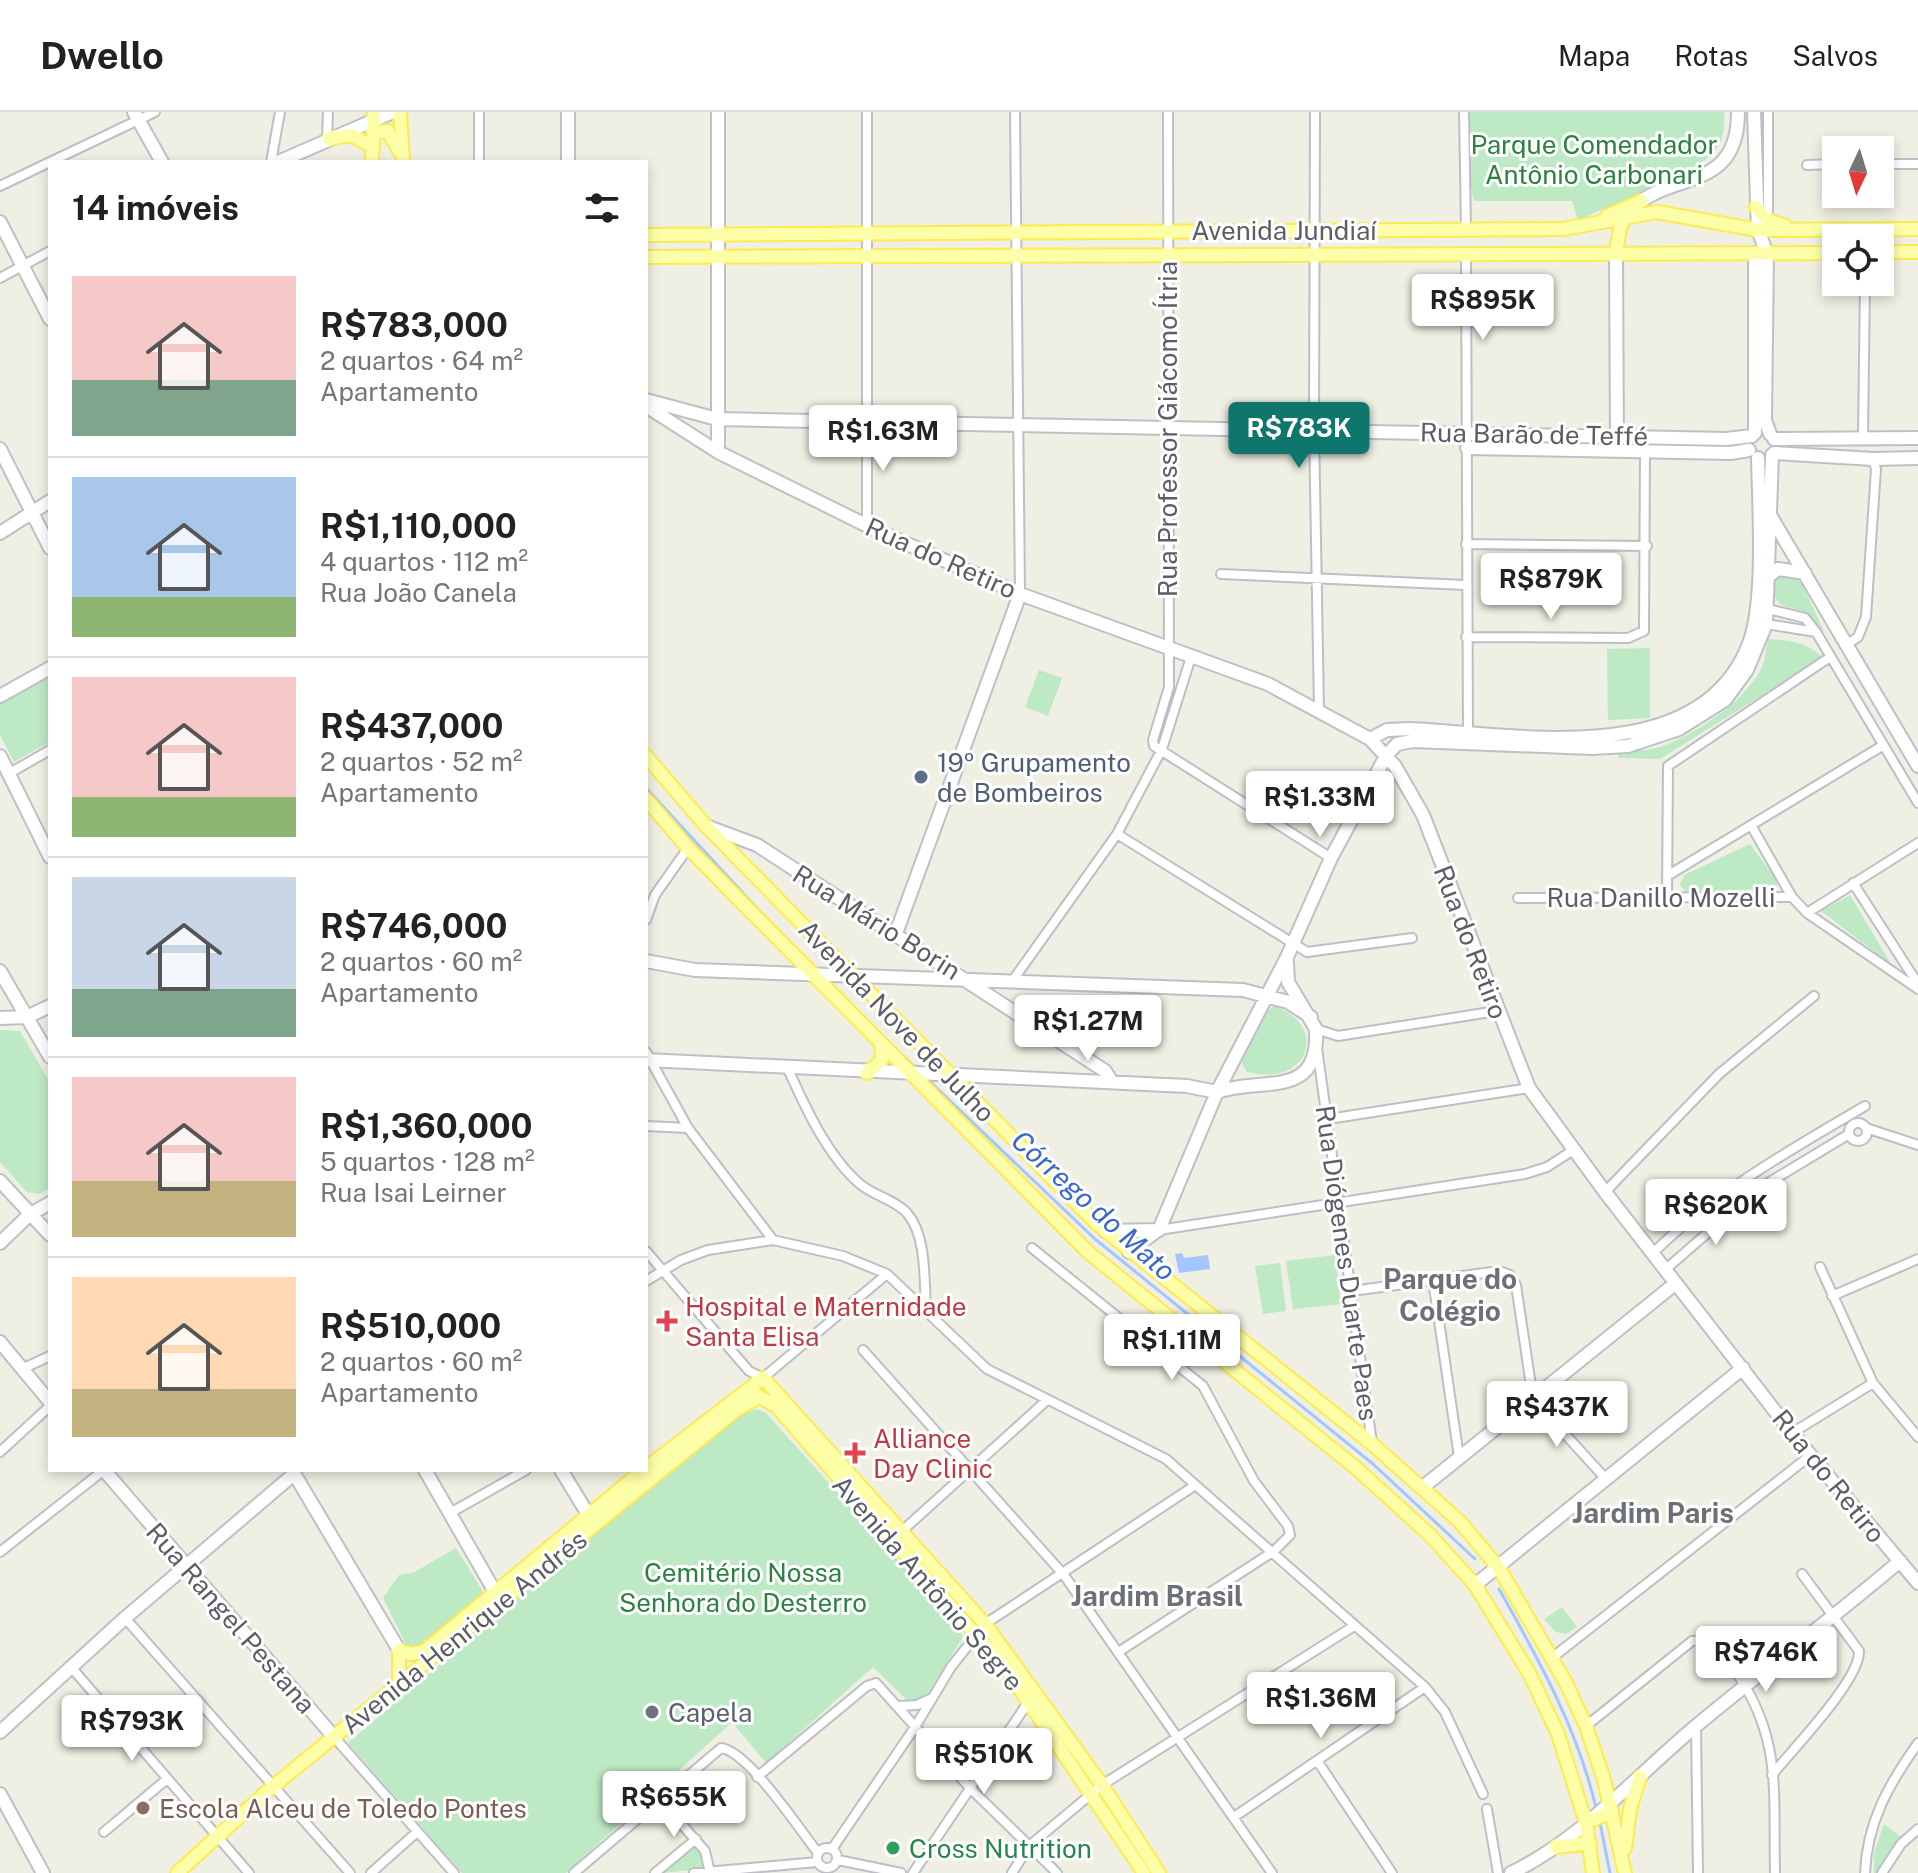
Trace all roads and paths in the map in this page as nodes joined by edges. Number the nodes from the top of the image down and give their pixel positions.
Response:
1 (155, 112) edge
2 (280, 112) edge
3 (328, 112) edge
4 (393, 112) edge
5 (400, 112) edge
6 (479, 112) edge
7 (568, 112) edge
8 (718, 112) edge
9 (867, 112) edge
10 (1015, 112) edge
11 (1168, 112) edge
12 (1315, 112) edge
13 (1464, 112) edge
14 (1738, 112) edge
15 (1754, 112) edge
16 (1768, 112) edge
17 (137, 116) edge
18 (373, 122) edge
19 (328, 140) junction
20 (373, 147) junction
21 (54, 160) edge
22 (161, 160) edge
23 (271, 160) edge
24 (283, 160) edge
25 (372, 160) edge
26 (402, 160) edge
27 (479, 160) edge
28 (568, 160) edge
29 (48, 163) edge
30 (1822, 164) edge
31 (1894, 164) edge
32 (1918, 164) edge
33 (1807, 165) dead end
34 (1761, 168) junction
35 (0, 186) edge
36 (1641, 201) junction
37 (1762, 209) junction
38 (1626, 217) junction
39 (0, 222) edge
40 (1582, 226) junction
41 (1792, 228) junction
42 (1466, 229) junction
43 (1918, 229) edge
44 (1758, 230) junction
45 (1017, 231) junction
46 (1167, 231) junction
47 (1316, 231) junction
48 (869, 233) junction
49 (648, 235) edge
50 (719, 235) junction
51 (48, 252) edge
52 (1466, 252) junction
53 (1616, 252) junction
54 (1894, 252) edge
55 (1918, 252) edge
56 (1761, 253) junction
57 (1822, 253) edge
58 (1167, 254) junction
59 (1017, 255) junction
60 (1317, 255) junction
61 (868, 256) junction
62 (648, 257) edge
63 (719, 258) junction
64 (22, 266) junction
65 (0, 278) edge
66 (1865, 296) edge
67 (48, 315) edge
68 (648, 401) edge
69 (648, 407) edge
70 (717, 419) junction
71 (868, 421) junction
72 (1018, 425) junction
73 (1166, 427) junction
74 (1314, 429) junction
75 (1467, 433) junction
76 (1494, 434) junction
77 (1754, 435) junction
78 (1616, 436) junction
79 (1772, 436) junction
80 (1863, 437) junction
81 (1918, 438) edge
82 (1467, 448) junction
83 (0, 449) edge
84 (1481, 449) junction
85 (1617, 451) junction
86 (1645, 451) junction
87 (718, 452) junction
88 (1763, 454) junction
89 (1918, 458) edge
90 (1873, 459) junction
91 (48, 502) edge
92 (32, 513) junction
93 (1770, 515) junction
94 (867, 525) junction
95 (0, 533) edge
96 (48, 544) edge
97 (1466, 544) junction
98 (1647, 546) junction
99 (1805, 573) junction
100 (1221, 574) dead end
101 (1769, 576) junction
102 (1317, 578) junction
103 (1465, 585) junction
104 (1020, 594) junction
105 (1768, 609) junction
106 (1766, 624) junction
107 (1816, 632) junction
108 (1466, 637) junction
109 (1846, 645) junction
110 (1167, 649) junction
111 (1191, 657) junction
112 (1830, 657) junction
113 (48, 669) edge
114 (0, 696) edge
115 (1319, 709) junction
116 (1464, 736) junction
117 (1370, 739) junction
118 (1882, 746) junction
119 (1162, 749) junction
120 (48, 751) edge
121 (0, 756) edge
122 (1386, 756) junction
123 (648, 758) edge
124 (1918, 766) edge
125 (8, 774) junction
126 (648, 801) edge
127 (1918, 803) edge
128 (706, 826) junction
129 (1752, 827) junction
130 (1117, 834) junction
131 (1918, 843) edge
132 (757, 845) junction
133 (688, 848) junction
134 (48, 853) edge
135 (1331, 858) junction
136 (740, 861) junction
137 (1667, 876) junction
138 (1853, 883) junction
139 (1792, 897) junction
140 (1518, 898) dead end
141 (1667, 898) junction
142 (1807, 913) junction
143 (648, 914) edge
144 (895, 936) junction
145 (1412, 938) dead end
146 (1293, 944) junction
147 (1287, 957) junction
148 (648, 961) edge
149 (0, 971) edge
150 (810, 971) junction
151 (851, 973) junction
152 (966, 978) junction
153 (1013, 980) junction
154 (1918, 987) edge
155 (12, 994) junction
156 (1814, 996) dead end
157 (1266, 997) junction
158 (48, 1007) edge
159 (1497, 1011) junction
160 (27, 1017) junction
161 (0, 1018) edge
162 (1314, 1035) junction
163 (881, 1043) junction
164 (48, 1054) edge
165 (648, 1058) edge
166 (1235, 1059) junction
167 (648, 1060) edge
168 (788, 1069) junction
169 (867, 1073) junction
170 (916, 1074) junction
171 (949, 1074) junction
172 (1302, 1074) junction
173 (1112, 1082) junction
174 (1323, 1083) junction
175 (1250, 1084) junction
176 (1529, 1088) junction
177 (1217, 1092) junction
178 (1865, 1106) dead end
179 (1328, 1119) junction
180 (648, 1126) edge
181 (688, 1128) junction
182 (1918, 1145) edge
183 (1575, 1149) junction
184 (0, 1181) edge
185 (1733, 1187) junction
186 (1605, 1192) junction
187 (1740, 1200) junction
188 (1340, 1202) junction
189 (48, 1204) edge
190 (29, 1215) junction
191 (1159, 1230) junction
192 (1105, 1231) junction
193 (48, 1233) edge
194 (773, 1240) junction
195 (0, 1243) edge
196 (1032, 1248) dead end
197 (1129, 1252) junction
198 (648, 1253) edge
199 (1653, 1253) junction
200 (1918, 1259) edge
201 (1820, 1267) dead end
202 (1666, 1269) junction
203 (664, 1271) junction
204 (887, 1274) junction
205 (648, 1280) edge
206 (1433, 1280) junction
207 (1676, 1283) junction
208 (1352, 1291) junction
209 (1832, 1296) junction
210 (926, 1310) junction
211 (0, 1342) edge
212 (863, 1350) dead end
213 (48, 1357) edge
214 (24, 1368) junction
215 (1743, 1368) junction
216 (749, 1371) junction
217 (763, 1378) junction
218 (1873, 1383) junction
219 (753, 1393) junction
220 (1533, 1399) junction
221 (48, 1401) edge
222 (1046, 1401) junction
223 (48, 1406) edge
224 (1792, 1433) junction
225 (1918, 1437) edge
226 (690, 1440) junction
227 (1372, 1444) junction
228 (0, 1452) edge
229 (1811, 1455) junction
230 (1459, 1457) junction
231 (648, 1467) edge
232 (969, 1470) junction
233 (101, 1472) edge
234 (106, 1472) edge
235 (426, 1472) edge
236 (522, 1472) edge
237 (562, 1472) edge
238 (641, 1472) edge
239 (290, 1473) edge
240 (1605, 1478) junction
241 (1194, 1486) junction
242 (1423, 1487) junction
243 (450, 1513) junction
244 (589, 1516) junction
245 (902, 1531) junction
246 (570, 1547) junction
247 (1274, 1551) junction
248 (0, 1552) edge
249 (1900, 1561) junction
250 (187, 1567) junction
251 (1495, 1568) junction
252 (1802, 1574) dead end
253 (1064, 1575) junction
254 (1478, 1582) junction
255 (1918, 1583) edge
256 (498, 1598) junction
257 (1834, 1617) junction
258 (125, 1618) junction
259 (1354, 1626) junction
260 (981, 1629) junction
261 (399, 1650) junction
262 (1120, 1651) junction
263 (1553, 1657) junction
264 (71, 1667) junction
265 (399, 1685) junction
266 (1425, 1687) junction
267 (1747, 1687) junction
268 (931, 1698) junction
269 (1029, 1701) junction
270 (899, 1706) junction
271 (1586, 1726) junction
272 (1696, 1726) junction
273 (915, 1727) junction
274 (0, 1732) edge
275 (334, 1737) junction
276 (1178, 1737) junction
277 (1918, 1743) edge
278 (1318, 1762) junction
279 (1772, 1775) junction
280 (757, 1777) junction
281 (1640, 1777) junction
282 (167, 1779) junction
283 (271, 1788) junction
284 (970, 1788) junction
285 (1097, 1789) junction
286 (0, 1794) edge
287 (1483, 1794) dead end
288 (659, 1798) junction
289 (1487, 1809) dead end
290 (1608, 1810) junction
291 (1234, 1817) junction
292 (1589, 1822) junction
293 (1918, 1829) edge
294 (104, 1832) dead end
295 (417, 1832) junction
296 (217, 1837) junction
297 (696, 1839) junction
298 (1590, 1843) junction
299 (1029, 1846) junction
300 (1556, 1847) junction
301 (832, 1849) junction
302 (1624, 1855) junction
303 (818, 1857) junction
304 (838, 1860) junction
305 (828, 1871) edge
306 (710, 1872) edge
307 (43, 1873) edge
308 (177, 1873) edge
309 (249, 1873) edge
310 (350, 1873) edge
311 (371, 1873) edge
312 (454, 1873) edge
313 (574, 1873) edge
314 (655, 1873) edge
315 (694, 1873) edge
316 (901, 1873) edge
317 (913, 1873) edge
318 (1012, 1873) edge
319 (1057, 1873) edge
320 (1144, 1873) edge
321 (1159, 1873) edge
322 (1272, 1873) edge
323 (1392, 1873) edge
324 (1498, 1873) edge
325 (1511, 1873) edge
326 (1593, 1873) edge
327 (1625, 1873) edge
328 (1698, 1873) edge
329 (1775, 1873) edge
330 (1865, 1873) edge
331 (1882, 1873) edge

1 - 17 street
2 - 23 street
3 - 19 street
4 - 18 main road
5 - 26 main road
6 - 27 street
7 - 28 main road
8 - 50 main road
9 - 48 street
10 - 45 street
11 - 46 street, Rua Professor Giácomo Ítria
12 - 47 street
13 - 42 street
14 - 36 main road
15 - 34 main road
16 - 34 street
17 - 21 street
17 - 22 main road
18 - 19 main road
18 - 20 main road
18 - 26 main road
19 - 20 main road
19 - 24 main road
20 - 25 main road
29 - 35 street
30 - 33 street
31 - 32 street
34 - 37 main road
36 - 38 main road
36 - 40 main road
37 - 41 main road
37 - 44 main road
38 - 40 main road, Avenida Jundiaí
38 - 44 main road, Avenida Jundiaí
38 - 53 main road
39 - 64 main road
40 - 42 main road, Avenida Jundiaí
41 - 43 main road, Avenida Jundiaí
41 - 44 main road, Avenida Jundiaí
42 - 47 main road, Avenida Jundiaí
44 - 56 main road
45 - 46 main road, Avenida Jundiaí
45 - 48 main road, Avenida Jundiaí
45 - 59 street
46 - 47 main road, Avenida Jundiaí
46 - 58 street, Rua Professor Giácomo Ítria
47 - 60 street
48 - 50 main road, Avenida Jundiaí
48 - 61 street
49 - 50 main road, Avenida Jundiaí
50 - 63 main road
51 - 64 street
52 - 53 main road, Avenida Jundiaí
52 - 60 main road, Avenida Jundiaí
52 - 75 street
53 - 56 main road, Avenida Jundiaí
53 - 78 main road
54 - 55 main road
56 - 57 main road, Avenida Jundiaí
56 - 77 main road
56 - 79 main road
58 - 59 main road, Avenida Jundiaí
58 - 60 main road, Avenida Jundiaí
58 - 73 street, Rua Professor Giácomo Ítria
59 - 61 main road, Avenida Jundiaí
59 - 72 street
60 - 74 street
61 - 63 main road, Avenida Jundiaí
61 - 71 street
62 - 63 main road, Avenida Jundiaí
63 - 70 main road
64 - 65 street
64 - 67 main road
66 - 80 street
68 - 70 main road, Rua Barão de Teffé
69 - 87 main road, Rua do Retiro
70 - 71 main road, Rua Barão de Teffé
70 - 87 main road
71 - 72 main road, Rua Barão de Teffé
71 - 94 street
72 - 73 main road, Rua Barão de Teffé
72 - 104 street
73 - 74 main road, Rua Barão de Teffé
73 - 110 street, Rua Professor Giácomo Ítria
74 - 75 main road, Rua Barão de Teffé
74 - 102 street
75 - 76 main road, Rua Barão de Teffé
75 - 82 street
76 - 78 main road, Rua Barão de Teffé
76 - 84 main road
77 - 78 main road, Rua Barão de Teffé
77 - 79 main road, Rua Barão de Teffé
77 - 88 main road
78 - 85 main road
79 - 80 main road
79 - 88 main road
80 - 81 main road
80 - 90 main road
82 - 84 main road, Rua Barão de Teffé
82 - 97 street
83 - 92 main road
84 - 85 main road, Rua Barão de Teffé
85 - 86 main road, Rua Barão de Teffé
86 - 88 main road, Rua Barão de Teffé
86 - 98 street
87 - 94 main road, Rua do Retiro
88 - 90 main road, Rua Barão de Teffé
88 - 93 main road
88 - 116 main road
89 - 90 main road, Rua Barão de Teffé
90 - 109 street
91 - 92 main road
92 - 95 main road
92 - 96 main road
93 - 99 main road
93 - 101 main road
94 - 104 main road, Rua do Retiro
97 - 98 street
97 - 103 street
98 - 108 street
99 - 101 main road
99 - 109 main road
100 - 102 street
101 - 105 main road
102 - 103 street
102 - 115 street
103 - 108 street
104 - 110 main road, Rua do Retiro
104 - 144 main road
105 - 106 main road
105 - 107 street
106 - 107 street
106 - 116 main road
107 - 112 street
108 - 116 street
109 - 124 main road
110 - 111 main road, Rua do Retiro
110 - 119 street, Rua Professor Giácomo Ítria
111 - 115 main road, Rua do Retiro
111 - 119 street
112 - 118 street
112 - 137 street
113 - 114 main road
115 - 117 main road, Rua do Retiro
116 - 117 main road
116 - 122 main road
117 - 122 main road, Rua do Retiro
118 - 127 street
118 - 129 street
119 - 130 street
119 - 135 street
120 - 125 street
121 - 125 main road
122 - 135 main road
122 - 159 main road, Rua do Retiro
123 - 128 main road, Avenida Nove de Julho
125 - 134 main road
126 - 133 main road, Avenida Nove de Julho
128 - 132 main road, Rua Mário Borin
128 - 136 main road, Avenida Nove de Julho
129 - 137 street
129 - 139 street
130 - 146 street
130 - 153 street
131 - 138 street
132 - 136 main road
132 - 144 main road, Rua Mário Borin
133 - 143 street
133 - 150 main road, Avenida Nove de Julho
135 - 146 main road
136 - 151 main road, Avenida Nove de Julho
137 - 141 street
138 - 142 street
138 - 154 street
139 - 141 street, Rua Danillo Mozelli
139 - 142 street, Rua Danillo Mozelli
140 - 141 street, Rua Danillo Mozelli
142 - 154 street, Rua Danillo Mozelli
144 - 152 main road, Rua Mário Borin
145 - 146 street
146 - 147 main road
147 - 157 main road
147 - 162 main road
148 - 150 main road
149 - 155 main road
150 - 151 main road
150 - 163 main road, Avenida Nove de Julho
151 - 152 main road
151 - 171 main road, Avenida Nove de Julho
152 - 153 main road
152 - 173 main road, Rua Mário Borin
153 - 157 main road
155 - 160 main road
155 - 161 main road
156 - 186 street
157 - 162 main road
157 - 166 main road
158 - 160 main road
159 - 162 street
159 - 176 main road, Rua do Retiro
160 - 161 main road
160 - 164 main road
162 - 172 main road
162 - 174 street, Rua Diógenes Duarte Paes
163 - 169 main road
163 - 170 main road, Avenida Nove de Julho
165 - 168 main road
166 - 175 main road
166 - 177 main road
167 - 181 street
168 - 169 main road
168 - 210 street
169 - 170 main road
170 - 171 main road
170 - 254 main road, Avenida Nove de Julho
171 - 173 main road
171 - 192 main road, Avenida Nove de Julho
172 - 174 street, Rua Diógenes Duarte Paes
172 - 175 main road
173 - 177 main road
174 - 179 street, Rua Diógenes Duarte Paes
175 - 177 main road
176 - 179 street
176 - 183 main road, Rua do Retiro
177 - 191 main road
178 - 185 street
179 - 188 street, Rua Diógenes Duarte Paes
180 - 181 street
181 - 194 street
182 - 187 street
183 - 186 main road, Rua do Retiro
183 - 188 street
184 - 190 main road
185 - 187 street
185 - 199 street
186 - 199 main road, Rua do Retiro
187 - 202 street
188 - 191 street
188 - 208 street, Rua Diógenes Duarte Paes
189 - 190 main road
190 - 193 main road
190 - 195 main road
191 - 192 main road
191 - 197 main road
192 - 197 main road, Avenida Nove de Julho
194 - 203 street
194 - 204 street
196 - 247 street
197 - 227 main road, Avenida Nove de Julho
198 - 203 street
199 - 202 main road, Rua do Retiro
200 - 209 street
201 - 209 street
202 - 207 main road, Rua do Retiro
203 - 205 street
203 - 216 street
204 - 210 street
204 - 217 street, Avenida Henrique Andrés
206 - 208 street
206 - 220 street
206 - 230 street
207 - 215 main road, Rua do Retiro
207 - 220 main road
208 - 227 street, Rua Diógenes Duarte Paes
209 - 218 street
210 - 222 street
211 - 214 main road
212 - 232 street
213 - 214 street
214 - 221 main road
215 - 224 main road, Rua do Retiro
215 - 240 main road
216 - 217 street
216 - 219 street
217 - 219 main road, Avenida Henrique Andrés
217 - 245 main road, Avenida Antônio Segre
218 - 224 street
218 - 225 street
219 - 226 main road, Avenida Henrique Andrés
219 - 260 main road, Avenida Antônio Segre
220 - 230 main road
220 - 240 street
222 - 232 street
222 - 241 street
223 - 228 street
224 - 229 main road, Rua do Retiro
226 - 231 main road, Avenida Henrique Andrés
226 - 246 main road, Avenida Henrique Andrés
227 - 242 main road, Avenida Nove de Julho
229 - 249 main road, Rua do Retiro
229 - 263 street
230 - 242 main road
232 - 245 street
232 - 253 street
233 - 248 street
234 - 250 main road, Rua Rangel Pestana
235 - 243 main road
236 - 243 street
237 - 244 main road
238 - 244 main road, Avenida Henrique Andrés
239 - 250 main road
239 - 261 main road
240 - 251 main road
241 - 247 street
241 - 253 street
242 - 251 main road, Avenida Nove de Julho
243 - 256 main road
244 - 246 main road
244 - 256 main road, Avenida Henrique Andrés
245 - 260 main road, Avenida Antônio Segre
246 - 256 main road, Avenida Henrique Andrés
247 - 259 street
247 - 262 street
249 - 255 main road, Rua do Retiro
249 - 257 main road
250 - 258 main road
250 - 275 main road, Rua Rangel Pestana
251 - 254 main road
251 - 263 main road, Avenida Nove de Julho
252 - 257 street
253 - 260 street
253 - 262 street
254 - 292 main road, Avenida Nove de Julho
256 - 261 main road, Avenida Henrique Andrés
256 - 265 main road, Avenida Henrique Andrés
257 - 267 main road
257 - 279 street
258 - 264 main road
258 - 283 street
259 - 266 street
259 - 276 street
260 - 268 street
260 - 269 main road, Avenida Antônio Segre
260 - 285 main road, Avenida Antônio Segre
261 - 265 main road
262 - 276 street
263 - 271 main road, Avenida Nove de Julho
264 - 274 main road
264 - 282 street
265 - 275 main road, Avenida Henrique Andrés
266 - 278 street
266 - 287 street
267 - 271 street
267 - 272 main road
267 - 279 street
268 - 270 street
268 - 273 street
269 - 284 street
269 - 285 main road, Avenida Antônio Segre
270 - 273 street
270 - 280 street
271 - 290 main road, Avenida Nove de Julho
272 - 281 main road
272 - 328 street
273 - 284 street
273 - 301 street
275 - 283 main road, Avenida Henrique Andrés
275 - 295 street, Rua Rangel Pestana
276 - 285 street
276 - 291 street
277 - 330 street
278 - 291 street
278 - 323 street
279 - 329 street
280 - 288 street
280 - 303 street
281 - 290 main road
281 - 302 main road
282 - 294 street
282 - 296 street
283 - 296 main road, Avenida Henrique Andrés
283 - 310 street
284 - 299 street
284 - 317 street
285 - 299 street
285 - 320 main road, Avenida Antônio Segre
285 - 321 main road, Avenida Antônio Segre
286 - 307 main road
288 - 297 street
288 - 313 street
289 - 324 street
290 - 292 main road
290 - 302 main road, Avenida Nove de Julho
291 - 322 street
292 - 298 main road, Avenida Nove de Julho
292 - 300 main road
293 - 331 street
295 - 311 street
295 - 312 street, Rua Rangel Pestana
296 - 308 main road, Avenida Henrique Andrés
296 - 309 street
297 - 306 street
297 - 314 street
298 - 300 main road
298 - 326 main road, Avenida Nove de Julho
299 - 318 street
299 - 319 street
300 - 325 main road
301 - 303 street
301 - 304 street
302 - 327 main road, Avenida Nove de Julho
303 - 305 street
303 - 306 street
304 - 305 street
304 - 316 street
306 - 315 street

